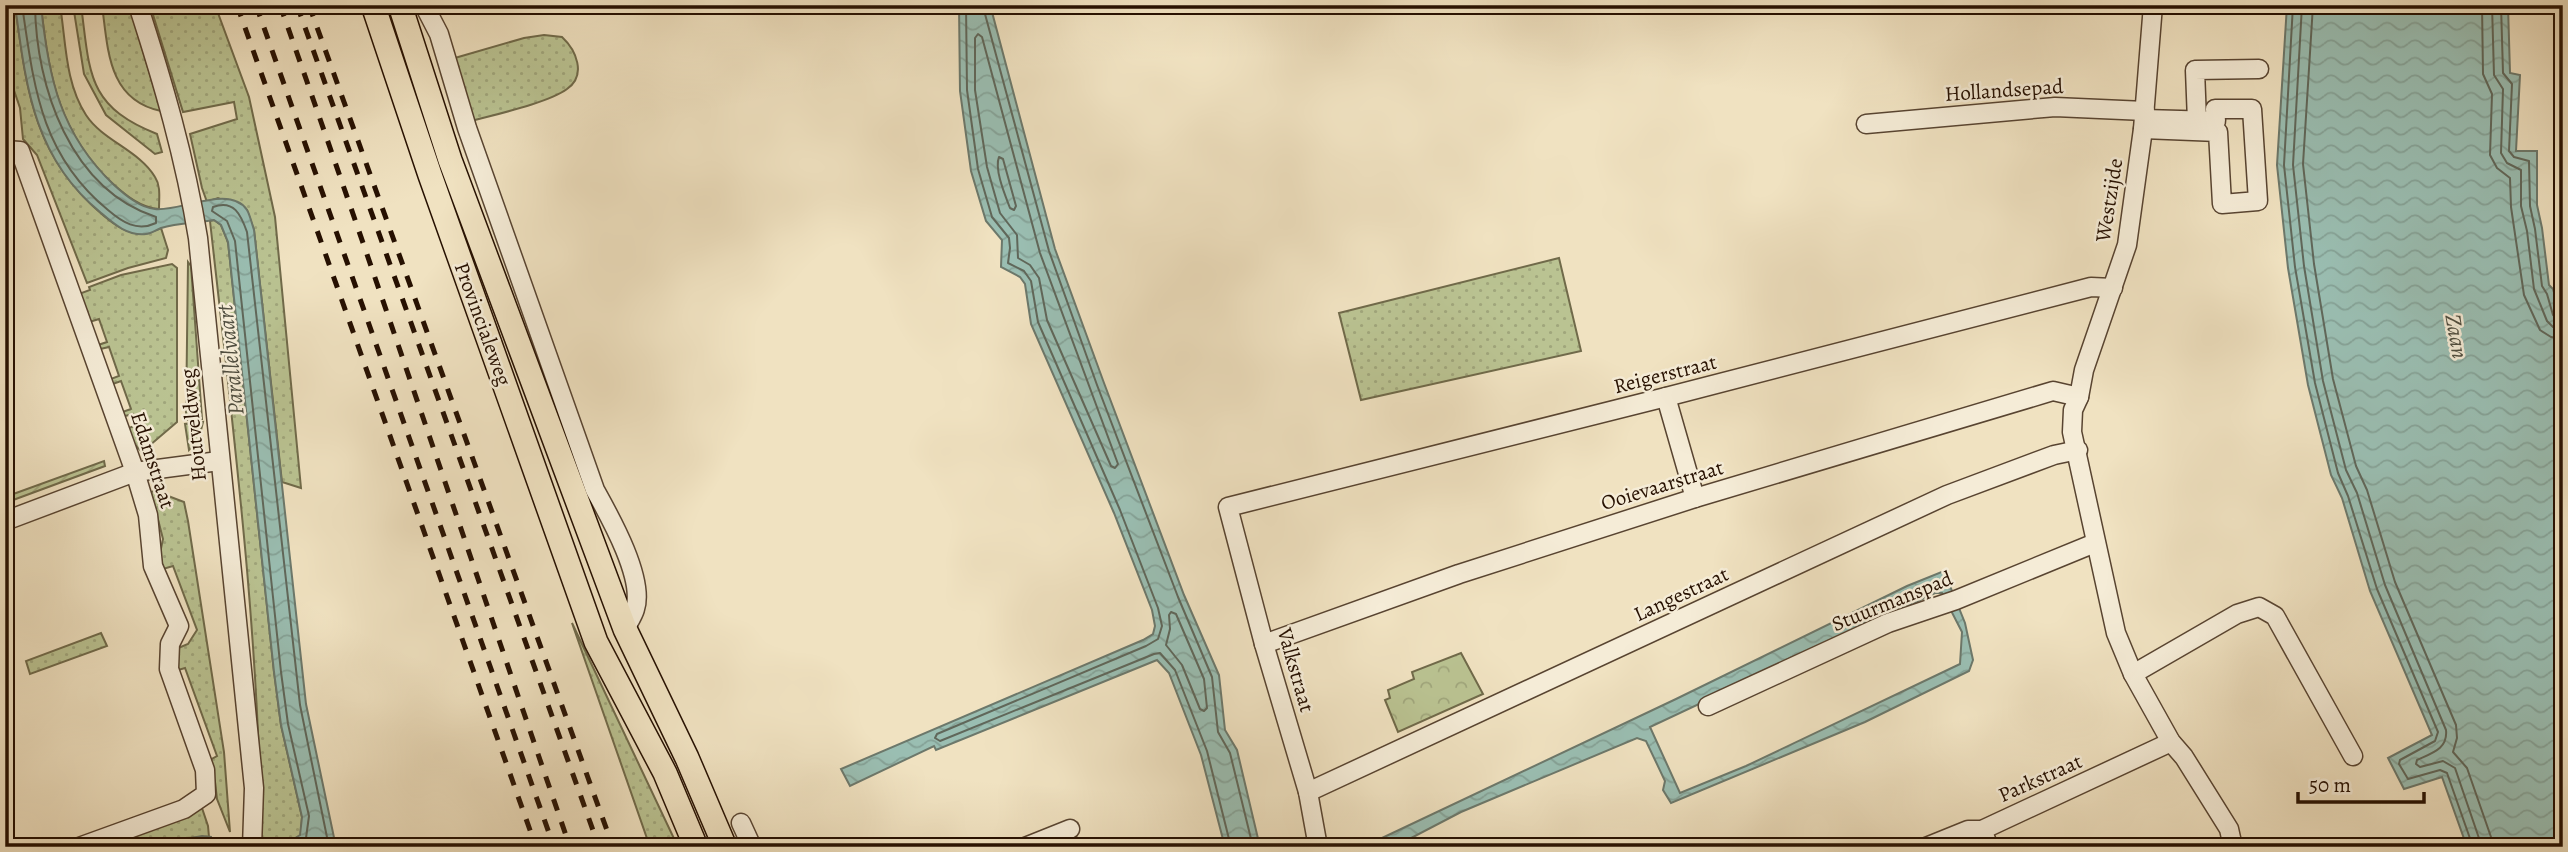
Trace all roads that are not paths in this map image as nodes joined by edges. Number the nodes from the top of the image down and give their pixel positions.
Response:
1 (138, 5) edge
2 (373, 5) edge
3 (400, 5) edge
4 (424, 5) edge
5 (2154, 5) edge
6 (2259, 69) dead end
7 (2144, 120) junction
8 (2197, 121) junction
9 (1866, 124) dead end
10 (8, 150) edge
11 (2113, 288) junction
12 (1666, 397) junction
13 (2079, 397) junction
14 (2078, 450) junction
15 (219, 461) junction
16 (135, 472) junction
17 (1695, 498) junction
18 (1228, 507) joint
19 (5, 521) edge
20 (2095, 543) junction
21 (625, 629) junction
22 (596, 642) junction
23 (1264, 644) junction
24 (2133, 674) junction
25 (1708, 706) dead end
26 (2171, 742) junction
27 (2353, 756) dead end
28 (1308, 792) junction
29 (741, 823) dead end
30 (1070, 829) dead end
31 (1985, 838) edge
32 (79, 847) edge
33 (252, 847) edge
34 (696, 847) edge
35 (725, 847) edge
36 (752, 847) edge
37 (1025, 847) edge
38 (1318, 847) edge
39 (1926, 847) edge
40 (2232, 847) edge

1 - 15 street, Houtveldweg
2 - 22 main road, Provincialeweg
3 - 21 main road, Provincialeweg
4 - 21 street
5 - 7 street, Westzijde
6 - 8 street
7 - 8 street
7 - 8 street
7 - 9 street, Hollandsepad
7 - 11 street, Westzijde
10 - 16 street, Edamstraat
11 - 12 street, Reigerstraat
11 - 13 street, Westzijde
12 - 17 street
12 - 18 street, Reigerstraat
13 - 14 street, Westzijde
13 - 17 street, Ooievaarstraat
14 - 20 street, Westzijde
14 - 28 street, Langestraat
15 - 16 street
15 - 33 street, Houtveldweg
16 - 19 street
16 - 32 street, Edamstraat
17 - 23 street, Ooievaarstraat
18 - 23 street, Valkstraat
20 - 24 street, Westzijde
20 - 25 street, Stuurmanspad
21 - 22 main road
21 - 35 main road, Provincialeweg
22 - 34 main road, Provincialeweg
23 - 28 street, Valkstraat
24 - 26 street, Westzijde
24 - 27 street
26 - 31 street, Parkstraat
26 - 40 street, Westzijde
28 - 38 street, Valkstraat
29 - 36 street
30 - 37 street
31 - 39 street, Parkstraat

